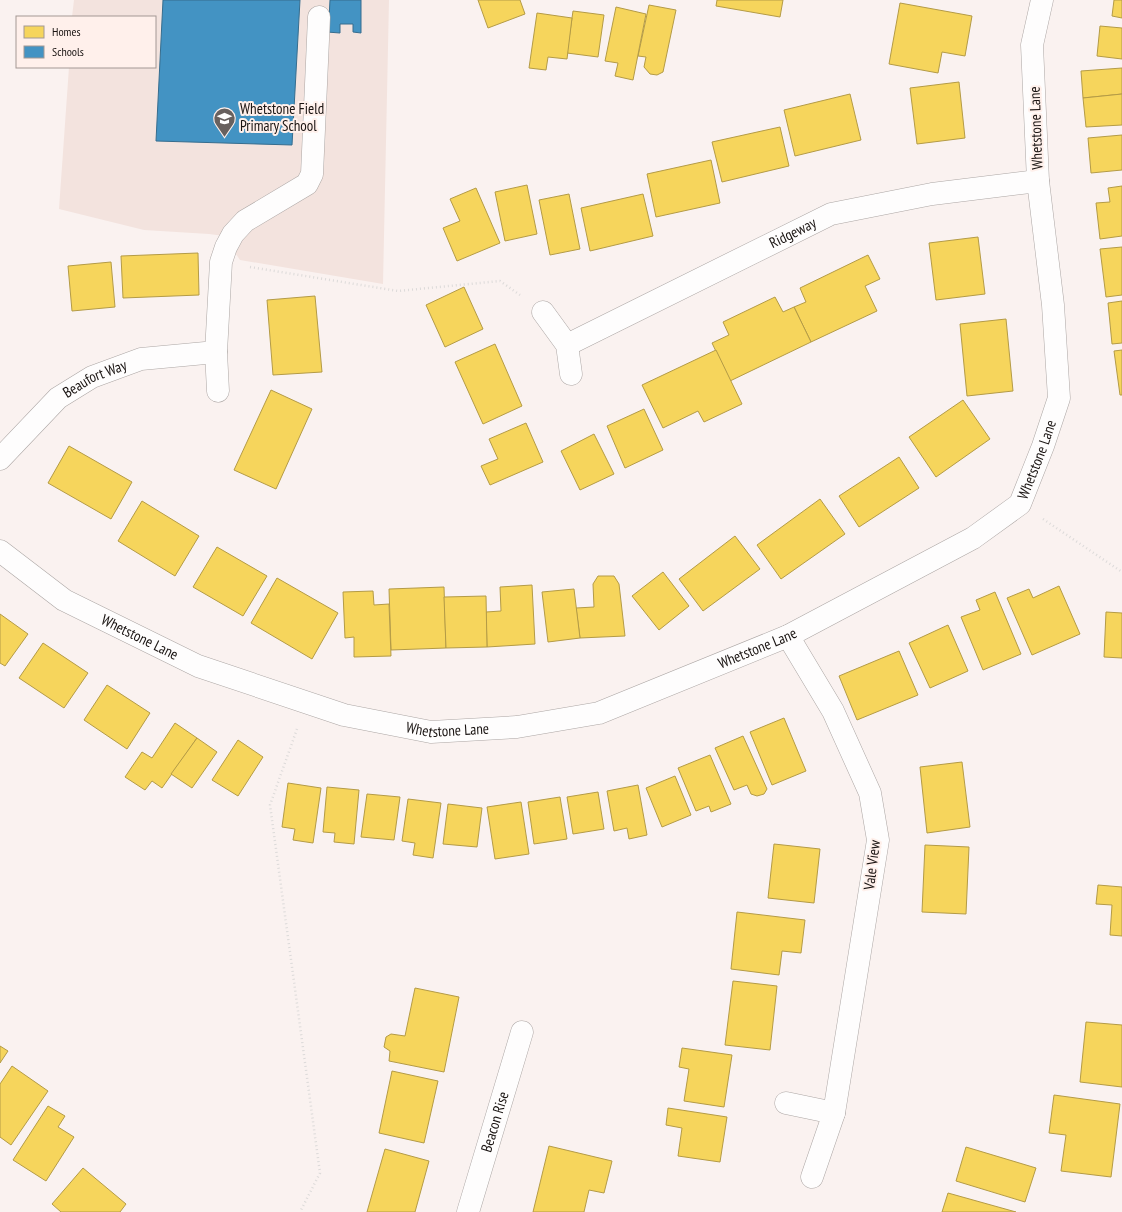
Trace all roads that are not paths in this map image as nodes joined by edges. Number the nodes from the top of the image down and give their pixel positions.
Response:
1 (1042, 0) edge
2 (319, 17) dead end
3 (1038, 180) junction
4 (543, 312) road end
5 (567, 345) junction
6 (216, 352) junction
7 (571, 374) dead end
8 (218, 391) dead end
9 (0, 459) edge
10 (0, 551) edge
11 (788, 636) junction
12 (522, 1032) dead end
13 (786, 1103) dead end
14 (834, 1113) junction
15 (812, 1177) dead end
16 (468, 1212) edge

1 - 3 street, Whetstone Lane
2 - 6 street
3 - 5 street, Ridgeway
3 - 11 street, Whetstone Lane
4 - 5 street
5 - 7 street
6 - 8 street
6 - 9 street, Beaufort Way
10 - 11 street, Whetstone Lane
11 - 14 street, Vale View
12 - 16 street, Beacon Rise
13 - 14 street
14 - 15 street, Vale View

